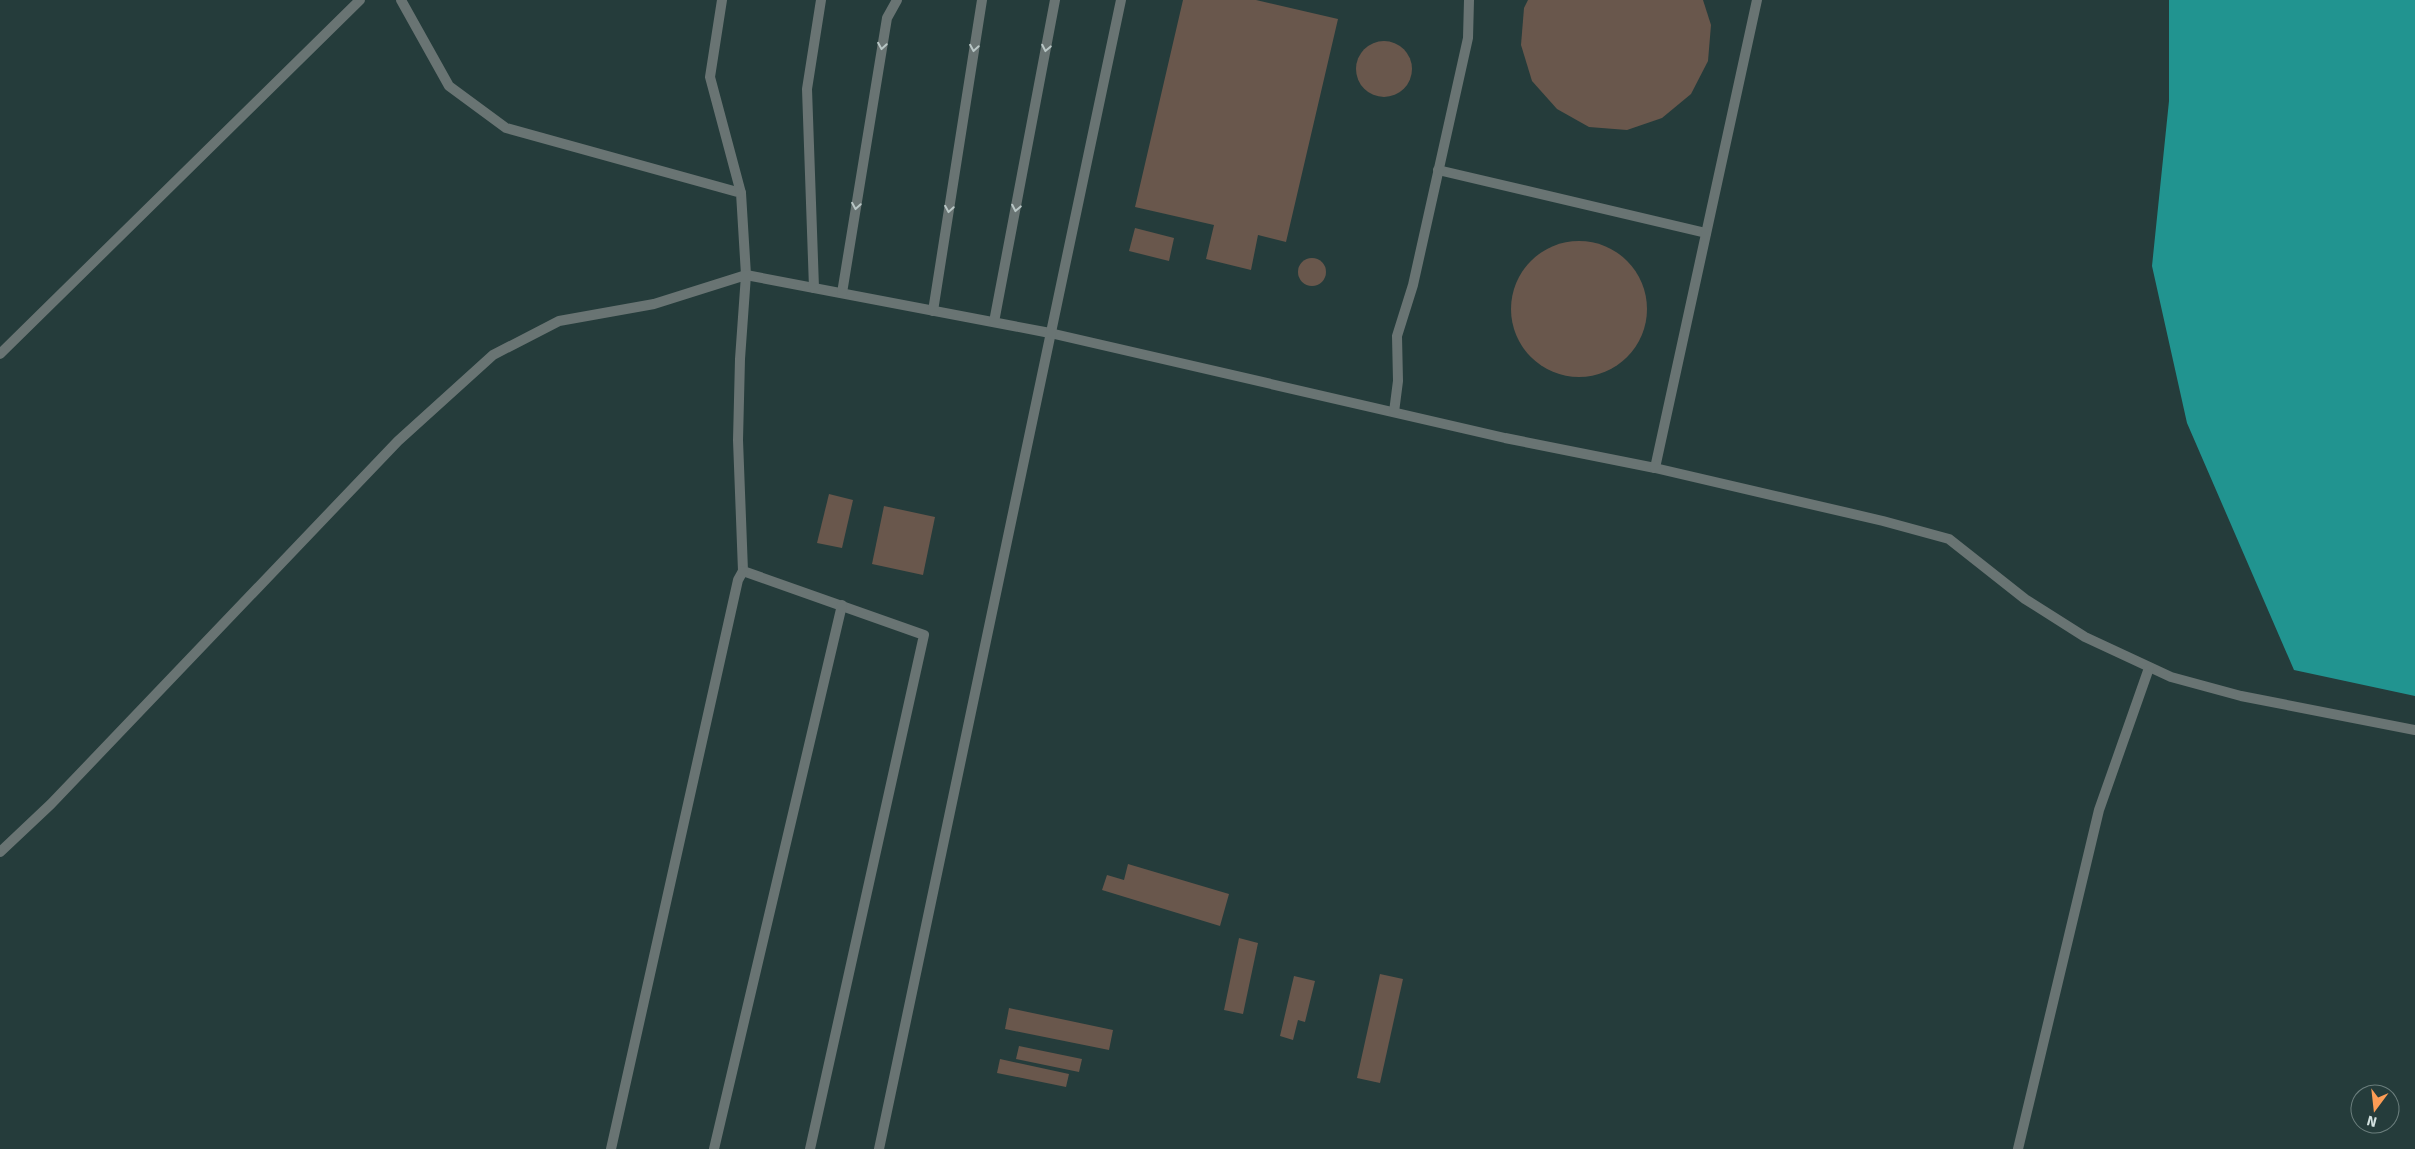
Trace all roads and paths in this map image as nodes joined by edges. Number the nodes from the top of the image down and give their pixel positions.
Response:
1 (360, 0) edge
2 (400, 0) edge
3 (722, 0) edge
4 (821, 0) edge
5 (897, 0) edge
6 (982, 0) edge
7 (1055, 0) edge
8 (1121, 0) edge
9 (1469, 0) edge
10 (1757, 0) edge
11 (1438, 170) junction
12 (741, 193) junction
13 (1706, 233) junction
14 (746, 275) junction
15 (814, 288) junction
16 (842, 293) junction
17 (933, 311) junction
18 (994, 322) junction
19 (1050, 333) junction
20 (0, 354) edge
21 (1394, 412) junction
22 (1655, 468) junction
23 (743, 571) junction
24 (842, 605) junction
25 (2149, 668) junction
26 (2415, 730) edge
27 (0, 852) edge
28 (611, 1149) edge
29 (714, 1149) edge
30 (810, 1149) edge
31 (879, 1149) edge
32 (2018, 1149) edge

1 - 20 lane
2 - 12 lane
3 - 12 lane
4 - 15 lane
5 -> 16 lane
6 -> 17 lane
7 -> 18 lane
8 - 19 lane
9 - 11 lane
10 - 13 lane
11 - 13 lane
11 - 21 lane
12 - 14 lane
13 - 22 lane
14 - 15 lane
14 - 23 lane
14 - 27 lane
15 - 16 lane
16 - 17 lane
17 - 18 lane
18 - 19 lane
19 - 21 lane
19 - 31 lane
21 - 22 lane
22 - 25 lane
23 - 24 lane
23 - 28 lane
24 - 29 lane
24 - 30 lane
25 - 26 lane
25 - 32 lane

